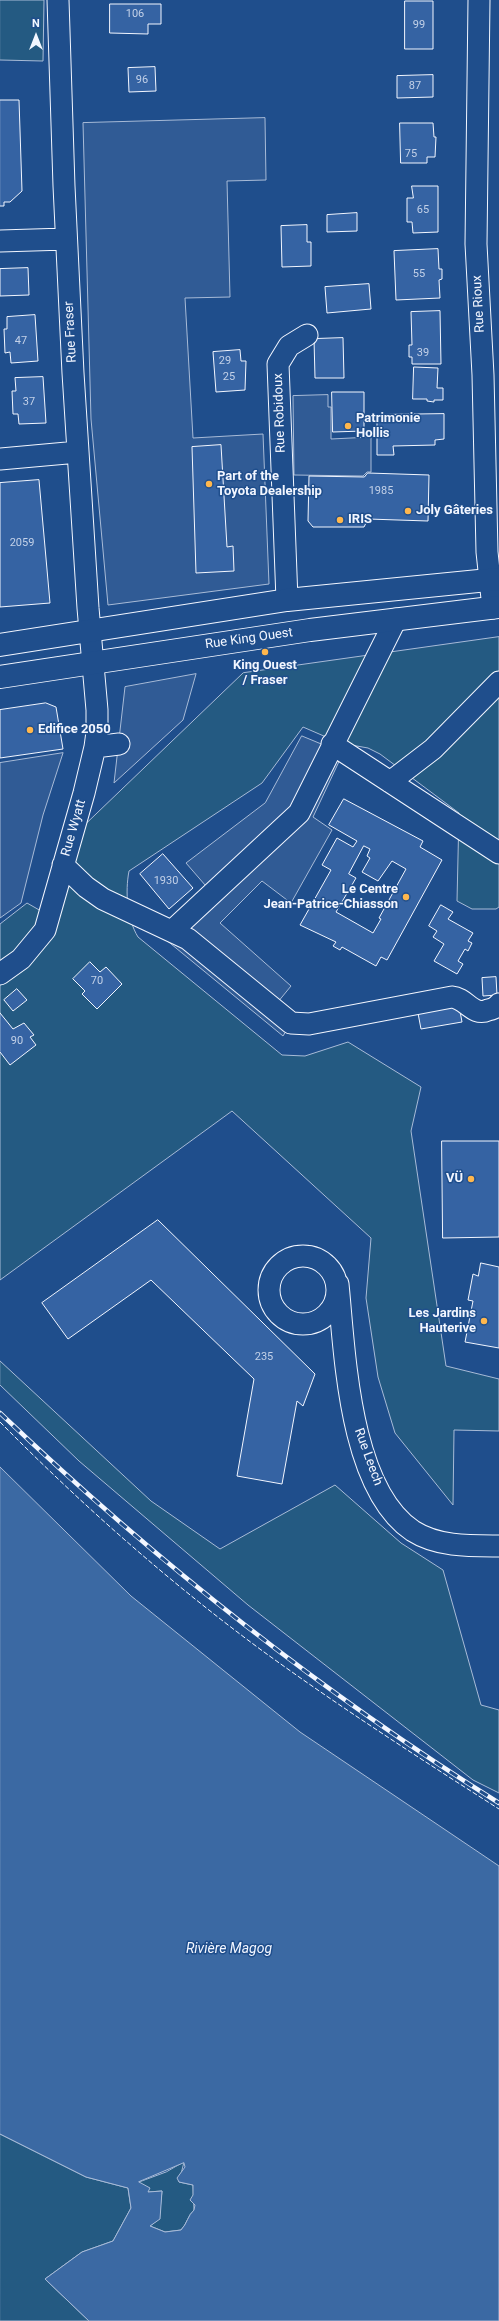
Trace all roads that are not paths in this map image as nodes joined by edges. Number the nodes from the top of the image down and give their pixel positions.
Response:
1 (58, 0) edge
2 (479, 0) edge
3 (66, 239) junction
4 (0, 241) edge
5 (307, 335) dead end
6 (491, 375) edge
7 (78, 452) junction
8 (0, 459) edge
9 (492, 468) edge
10 (494, 579) edge
11 (287, 600) junction
12 (496, 607) edge
13 (396, 619) junction
14 (90, 632) junction
15 (0, 645) edge
16 (93, 663) junction
17 (0, 677) edge
18 (499, 682) edge
19 (119, 744) dead end
20 (332, 744) junction
21 (96, 748) junction
22 (390, 782) junction
23 (499, 853) edge
24 (63, 865) junction
25 (173, 930) junction
26 (0, 974) edge
27 (499, 1004) edge
28 (338, 1284) dead end
29 (499, 1546) edge

1 - 3 street, Rue Fraser
2 - 6 street, Rue Rioux
3 - 4 street
3 - 7 street, Rue Fraser
5 - 11 street, Rue Robidoux
6 - 9 street, Rue Rioux
7 - 8 street
7 - 14 street, Rue Fraser
9 - 10 street, Rue Rioux
10 - 11 main road
10 - 12 street, Rue Rioux
11 - 14 main road
12 - 13 main road, Rue King Ouest
13 - 16 main road, Rue King Ouest
13 - 20 street
14 - 15 main road
14 - 16 street, Rue Fraser
16 - 17 main road, Rue King Ouest
16 - 21 street, Rue Wyatt
18 - 22 street
19 - 21 street
20 - 22 street
20 - 25 street
21 - 24 street, Rue Wyatt
22 - 23 street
24 - 25 street
24 - 26 street, Rue Wyatt
25 - 27 street
28 - 29 street, Rue Leech

